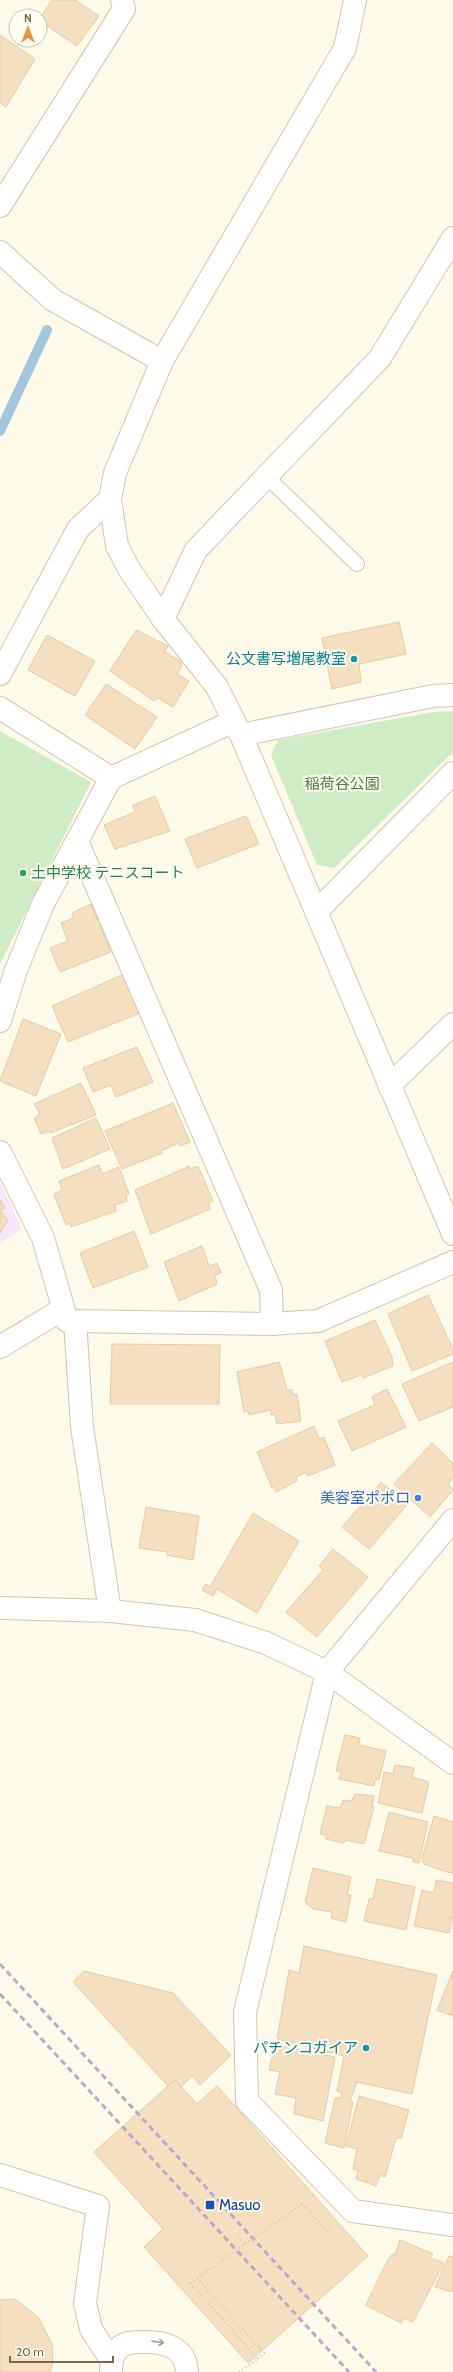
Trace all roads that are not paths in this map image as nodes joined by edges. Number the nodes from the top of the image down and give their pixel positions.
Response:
1 (122, 0) edge
2 (355, 0) edge
3 (0, 206) edge
4 (453, 238) edge
5 (0, 252) edge
6 (162, 361) junction
7 (267, 477) junction
8 (110, 499) junction
9 (357, 564) dead end
10 (163, 619) junction
11 (0, 674) edge
12 (453, 695) edge
13 (0, 708) edge
14 (237, 728) junction
15 (453, 773) edge
16 (111, 778) junction
17 (77, 841) junction
18 (317, 911) junction
19 (0, 1021) edge
20 (453, 1024) edge
21 (389, 1086) junction
22 (0, 1152) edge
23 (453, 1234) edge
24 (453, 1262) edge
25 (69, 1315) junction
26 (272, 1324) junction
27 (0, 1348) edge
28 (453, 1520) edge
29 (0, 1608) edge
30 (110, 1611) junction
31 (327, 1672) junction
32 (453, 1763) edge
33 (0, 2175) edge
34 (453, 2225) edge
35 (111, 2366) edge
36 (187, 2372) edge

1 - 3 street
2 - 6 street
4 - 7 street
5 - 6 street
6 - 8 street
7 - 9 lane
7 - 10 street
8 - 10 street
8 - 11 street
10 - 14 street
12 - 14 street
13 - 16 street
14 - 16 street
14 - 18 street
15 - 18 street
16 - 17 street
17 - 19 street
17 - 26 street
18 - 21 street
20 - 21 street
21 - 23 street
22 - 25 street
24 - 26 street
25 - 26 street
25 - 27 street
25 - 30 street
28 - 31 street
29 - 30 street
30 - 31 street
31 - 32 street
31 - 34 street
33 - 35 street
35 -> 36 street

